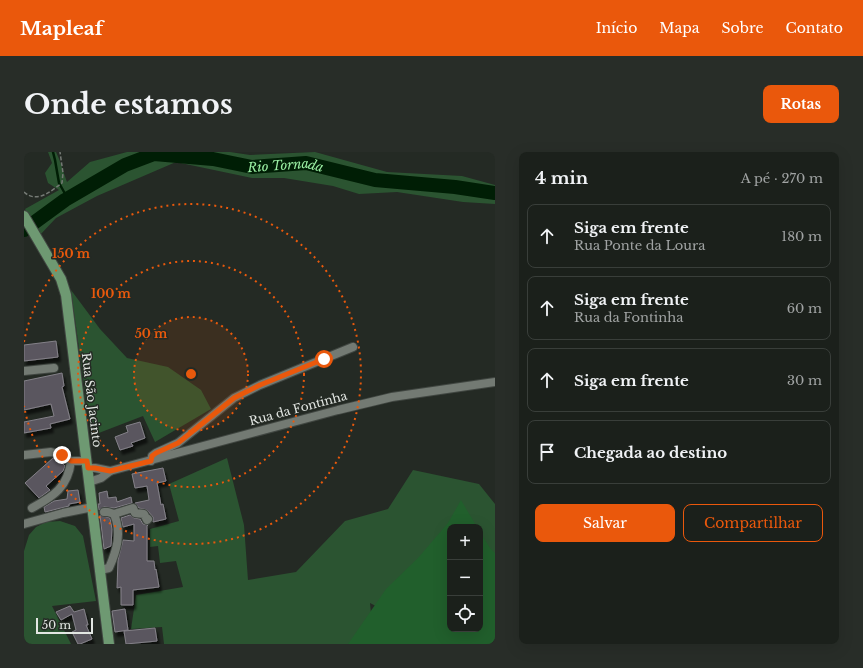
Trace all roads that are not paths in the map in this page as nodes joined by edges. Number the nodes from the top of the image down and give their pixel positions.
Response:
1 (24, 216) edge
2 (353, 347) dead end
3 (54, 368) dead end
4 (24, 371) edge
5 (495, 382) edge
6 (24, 455) edge
7 (71, 461) junction
8 (151, 461) junction
9 (87, 465) junction
10 (110, 471) junction
11 (89, 482) junction
12 (92, 507) junction
13 (32, 508) dead end
14 (104, 512) dead end
15 (114, 514) junction
16 (148, 520) dead end
17 (24, 524) edge
18 (100, 570) junction
19 (109, 644) edge

1 - 9 main road, Rua São Jacinto
2 - 8 street
3 - 4 street
5 - 8 street, Rua da Fontinha
6 - 7 street
7 - 9 street, Rua da Fontinha
7 - 13 street
8 - 10 street, Rua da Fontinha
9 - 10 street, Rua da Fontinha
9 - 11 main road, Rua São Jacinto
10 - 11 street, Rua da Fontinha
11 - 12 main road, Rua São Jacinto
12 - 17 street
12 - 18 main road, Rua São Jacinto
14 - 15 street
15 - 16 street
15 - 18 street
18 - 19 main road, Rua São Jacinto

